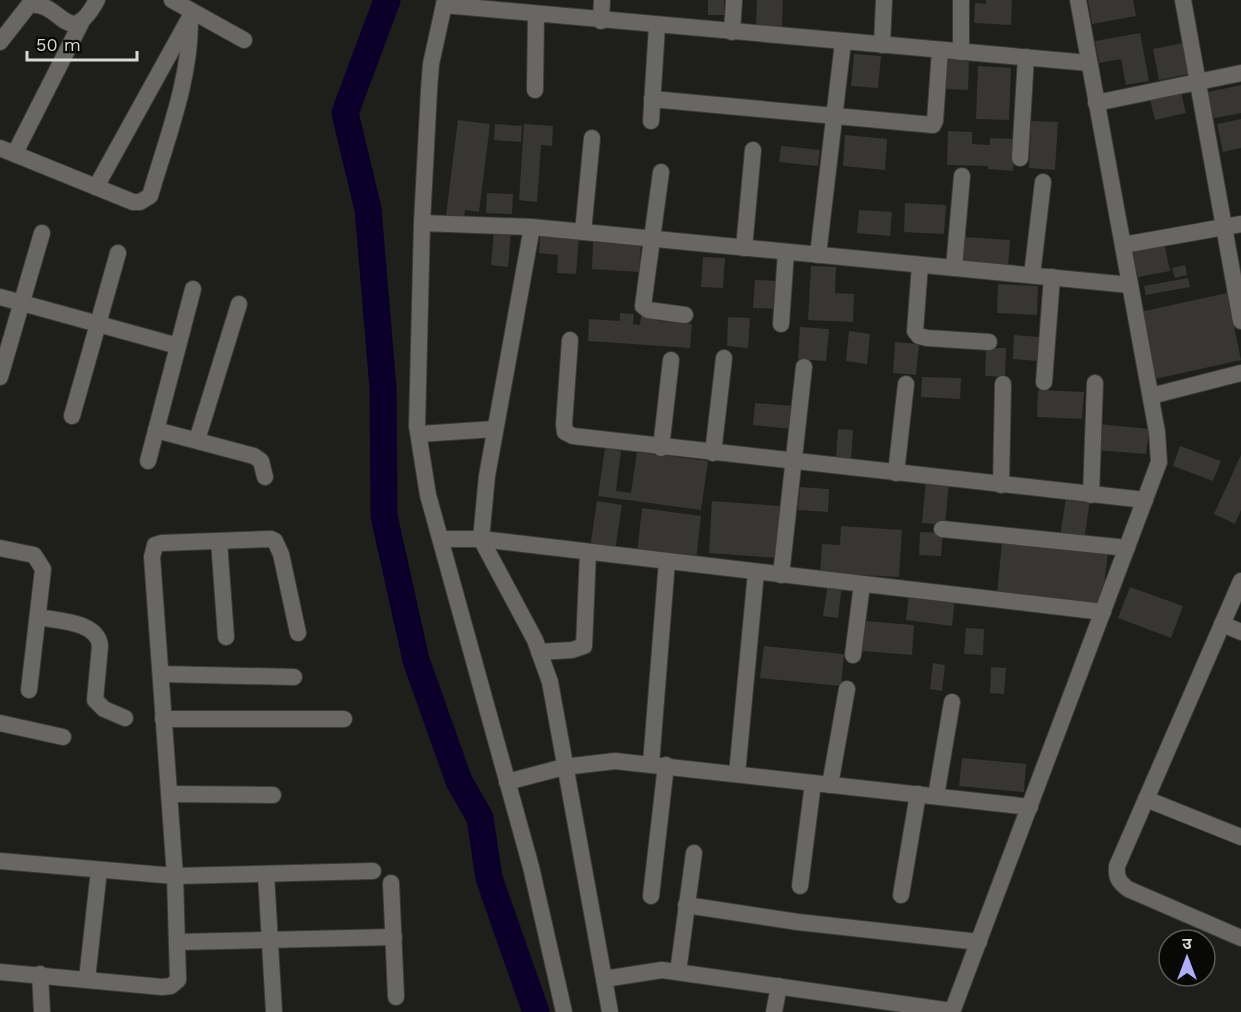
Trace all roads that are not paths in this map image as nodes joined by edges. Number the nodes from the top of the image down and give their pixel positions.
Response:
1 (97, 0) edge
2 (172, 0) edge
3 (602, 0) edge
4 (734, 0) edge
5 (884, 0) edge
6 (961, 0) edge
7 (1078, 0) edge
8 (1183, 0) edge
9 (445, 3) edge
10 (514, 6) edge
11 (191, 14) junction
12 (536, 15) junction
13 (601, 21) junction
14 (81, 23) junction
15 (657, 26) junction
16 (732, 32) junction
17 (244, 40) dead end
18 (0, 42) edge
19 (843, 42) junction
20 (882, 45) junction
21 (940, 50) junction
22 (961, 52) junction
23 (1026, 57) junction
24 (1089, 63) junction
25 (1241, 73) edge
26 (1197, 83) junction
27 (535, 90) dead end
28 (652, 99) junction
29 (1096, 103) junction
30 (834, 118) junction
31 (651, 121) dead end
32 (592, 138) dead end
33 (8, 150) edge
34 (753, 150) dead end
35 (1020, 158) dead end
36 (661, 172) dead end
37 (962, 176) dead end
38 (1043, 182) dead end
39 (96, 187) junction
40 (422, 223) junction
41 (1241, 224) edge
42 (532, 227) junction
43 (1224, 229) junction
44 (583, 231) junction
45 (42, 233) dead end
46 (653, 239) junction
47 (1123, 245) junction
48 (744, 248) junction
49 (786, 252) junction
50 (118, 253) dead end
51 (818, 255) junction
52 (920, 265) junction
53 (954, 268) junction
54 (1032, 275) junction
55 (1052, 278) junction
56 (1130, 285) junction
57 (193, 289) dead end
58 (0, 297) edge
59 (20, 303) junction
60 (238, 304) dead end
61 (685, 315) dead end
62 (1241, 321) edge
63 (99, 324) junction
64 (781, 324) dead end
65 (570, 340) dead end
66 (989, 342) dead end
67 (178, 346) junction
68 (724, 358) dead end
69 (671, 360) dead end
70 (804, 368) dead end
71 (1241, 373) edge
72 (0, 377) edge
73 (1044, 382) dead end
74 (906, 384) dead end
75 (1003, 384) dead end
76 (1095, 384) dead end
77 (1151, 396) junction
78 (72, 416) dead end
79 (495, 429) junction
80 (156, 430) junction
81 (418, 434) junction
82 (197, 440) junction
83 (661, 448) junction
84 (712, 453) junction
85 (148, 461) dead end
86 (792, 462) junction
87 (896, 473) junction
88 (265, 477) dead end
89 (1001, 485) junction
90 (1091, 495) junction
91 (1144, 500) junction
92 (942, 529) dead end
93 (441, 539) junction
94 (482, 539) junction
95 (219, 541) junction
96 (0, 548) edge
97 (1127, 548) junction
98 (588, 552) junction
99 (667, 561) junction
100 (756, 572) junction
101 (781, 575) junction
102 (1241, 580) edge
103 (862, 584) junction
104 (1103, 612) junction
105 (38, 617) junction
106 (1222, 624) junction
107 (1241, 632) edge
108 (298, 633) dead end
109 (226, 637) dead end
110 (540, 652) junction
111 (853, 655) dead end
112 (161, 674) junction
113 (294, 677) dead end
114 (847, 689) dead end
115 (30, 690) dead end
116 (952, 702) dead end
117 (125, 718) dead end
118 (344, 718) dead end
119 (163, 719) junction
120 (0, 723) edge
121 (63, 737) dead end
122 (659, 765) junction
123 (564, 767) junction
124 (737, 774) junction
125 (507, 782) junction
126 (813, 783) junction
127 (831, 785) junction
128 (170, 794) junction
129 (918, 794) junction
130 (273, 795) dead end
131 (936, 796) junction
132 (1146, 799) junction
133 (1030, 807) junction
134 (1241, 837) edge
135 (694, 853) dead end
136 (0, 861) edge
137 (99, 870) junction
138 (374, 871) dead end
139 (267, 874) junction
140 (175, 876) junction
141 (391, 883) dead end
142 (800, 886) dead end
143 (901, 895) dead end
144 (651, 896) dead end
145 (686, 905) junction
146 (394, 937) junction
147 (271, 938) junction
148 (1241, 938) edge
149 (178, 942) junction
150 (978, 942) junction
151 (0, 972) edge
152 (678, 972) junction
153 (40, 974) junction
154 (87, 979) junction
155 (604, 979) junction
156 (779, 986) junction
157 (396, 997) dead end
158 (42, 1012) edge
159 (274, 1012) edge
160 (564, 1012) edge
161 (610, 1012) edge
162 (774, 1012) edge
163 (952, 1012) edge

1 - 14 street
2 - 11 street
3 - 13 street
4 - 16 street
5 - 20 street
6 - 22 street
7 - 24 street
8 - 26 street
9 - 10 street
9 - 40 street
10 - 12 street
11 - 17 street
11 - 39 street
11 - 39 street
12 - 13 street
12 - 27 street
13 - 15 street
14 - 18 street
14 - 33 street
15 - 16 street
15 - 28 street
16 - 19 street
19 - 20 street
19 - 30 street
20 - 21 street
21 - 22 street
21 - 30 street
22 - 23 street
23 - 24 street
23 - 35 street
24 - 29 street
25 - 26 street
26 - 29 street
26 - 43 street
28 - 30 street
28 - 31 street
29 - 47 street
30 - 51 street
32 - 44 street
33 - 39 street
34 - 48 street
36 - 46 street
37 - 53 street
38 - 54 street
40 - 42 street
40 - 81 street
41 - 43 street
42 - 44 street
42 - 79 street
43 - 47 street
43 - 62 street
44 - 46 street
45 - 59 street
46 - 48 street
46 - 61 street
47 - 56 street
48 - 49 street
49 - 51 street
49 - 64 street
50 - 63 street
51 - 52 street
52 - 53 street
52 - 66 street
53 - 54 street
54 - 55 street
55 - 56 street
55 - 73 street
56 - 77 street
57 - 67 street
58 - 59 street
59 - 63 street
59 - 72 street
60 - 82 street
63 - 67 street
63 - 78 street
65 - 83 street
67 - 80 street
68 - 84 street
69 - 83 street
70 - 86 street
71 - 77 street
74 - 87 street
75 - 89 street
76 - 90 street
77 - 91 street
79 - 81 street
79 - 94 street
80 - 82 street
80 - 85 street
81 - 93 street
82 - 88 street
83 - 84 street
84 - 86 street
86 - 87 street
86 - 101 street
87 - 89 street
89 - 90 street
90 - 91 street
91 - 97 street
92 - 97 street
93 - 94 street
93 - 125 street
94 - 98 street
94 - 110 street
95 - 108 street
95 - 109 street
95 - 112 street
96 - 105 street
97 - 104 street
98 - 99 street
98 - 110 street
99 - 100 street
99 - 122 street
100 - 101 street
100 - 124 street
101 - 103 street
102 - 106 street
103 - 104 street
103 - 111 street
104 - 133 street
105 - 115 street
105 - 117 street
106 - 107 street
106 - 132 street
110 - 123 street
112 - 113 street
112 - 119 street
114 - 127 street
116 - 131 street
118 - 119 street
119 - 128 street
120 - 121 street
122 - 123 street
122 - 124 street
122 - 144 street
123 - 125 street
123 - 155 street
124 - 126 street
125 - 160 street
126 - 127 street
126 - 142 street
127 - 129 street
128 - 130 street
128 - 140 street
129 - 131 street
129 - 143 street
131 - 133 street
132 - 134 street
132 - 148 street
133 - 150 street
135 - 145 street
136 - 137 street
137 - 140 street
137 - 154 street
138 - 139 street
139 - 140 street
139 - 147 street
140 - 149 street
141 - 146 street
145 - 150 street
145 - 152 street
146 - 147 street
146 - 157 street
147 - 149 street
147 - 159 street
149 - 154 street
150 - 163 street
151 - 153 street
152 - 155 street
152 - 156 street
153 - 154 street
153 - 158 street
155 - 161 street
156 - 162 street
156 - 163 street

